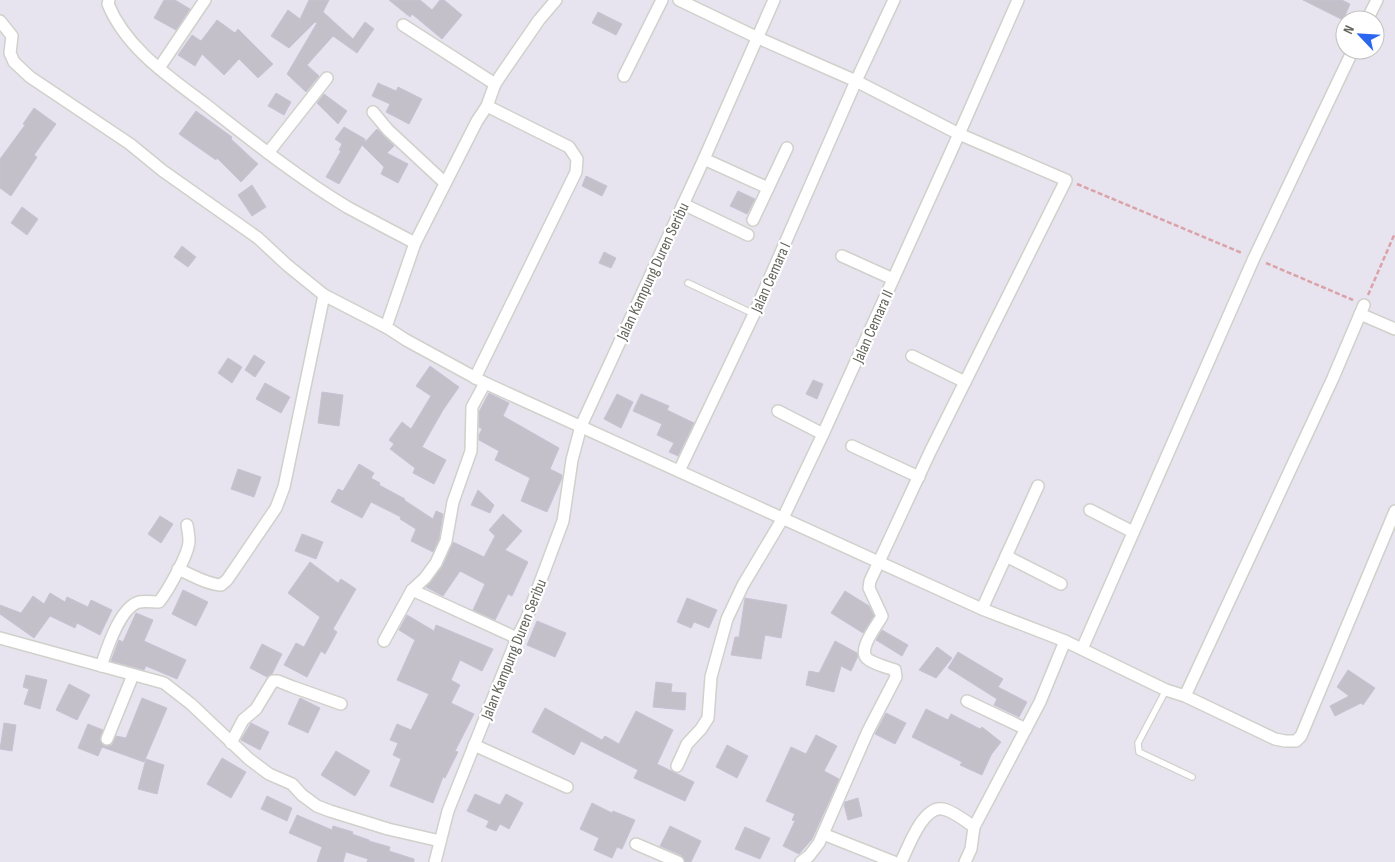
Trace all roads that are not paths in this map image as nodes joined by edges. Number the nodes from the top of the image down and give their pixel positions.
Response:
1 (205, 0) edge
2 (556, 0) edge
3 (662, 0) edge
4 (679, 0) edge
5 (774, 0) edge
6 (894, 0) edge
7 (1018, 0) edge
8 (105, 1) edge
9 (0, 21) edge
10 (403, 25) dead end
11 (756, 37) junction
12 (1348, 60) edge
13 (158, 68) junction
14 (624, 76) dead end
15 (326, 78) dead end
16 (856, 81) junction
17 (495, 84) junction
18 (487, 106) junction
19 (372, 112) dead end
20 (959, 134) junction
21 (787, 148) dead end
22 (268, 154) junction
23 (704, 159) junction
24 (446, 183) junction
25 (768, 188) junction
26 (683, 204) junction
27 (753, 220) dead end
28 (748, 235) dead end
29 (415, 243) junction
30 (842, 256) dead end
31 (893, 279) junction
32 (688, 283) dead end
33 (324, 295) junction
34 (754, 314) junction
35 (386, 327) junction
36 (1395, 329) edge
37 (912, 356) dead end
38 (480, 380) junction
39 (965, 382) junction
40 (778, 411) dead end
41 (581, 426) junction
42 (823, 434) junction
43 (852, 446) dead end
44 (679, 471) junction
45 (919, 477) junction
46 (1038, 486) dead end
47 (1090, 510) dead end
48 (1395, 511) edge
49 (783, 518) junction
50 (187, 525) dead end
51 (1392, 526) edge
52 (1133, 532) junction
53 (1006, 556) junction
54 (879, 563) junction
55 (178, 569) junction
56 (1061, 584) dead end
57 (412, 590) junction
58 (982, 609) junction
59 (0, 638) edge
60 (517, 638) junction
61 (384, 641) dead end
62 (1065, 641) junction
63 (1082, 649) junction
64 (101, 666) junction
65 (134, 675) junction
66 (1166, 690) junction
67 (1185, 696) junction
68 (967, 701) dead end
69 (341, 704) dead end
70 (1026, 729) junction
71 (107, 739) dead end
72 (231, 743) junction
73 (474, 745) junction
74 (677, 766) dead end
75 (1192, 777) dead end
76 (567, 787) dead end
77 (974, 826) junction
78 (823, 834) junction
79 (440, 841) junction
80 (636, 844) dead end
81 (435, 862) edge
82 (678, 862) edge
83 (801, 862) edge
84 (894, 862) edge
85 (901, 862) edge
86 (965, 862) edge

1 - 13 street
2 - 17 street
3 - 14 street
4 - 11 street
5 - 11 street, Jalan Kampung Duren Seribu
6 - 16 street, Jalan Cemara I
7 - 20 street, Jalan Cemara II
8 - 13 street
9 - 33 street
10 - 17 street
11 - 16 street
11 - 23 street, Jalan Kampung Duren Seribu
12 - 52 street
13 - 22 street
15 - 22 street
16 - 20 street
16 - 34 street, Jalan Cemara I
17 - 18 street
18 - 24 street
18 - 38 street
19 - 24 street
20 - 31 street, Jalan Cemara II
20 - 39 street
21 - 25 street
22 - 29 street
23 - 25 street
23 - 26 street, Jalan Kampung Duren Seribu
24 - 29 street
25 - 27 street
26 - 28 street
26 - 41 street, Jalan Kampung Duren Seribu
29 - 35 street
30 - 31 street
31 - 42 street, Jalan Cemara II
32 - 34 lane
33 - 35 street
33 - 55 street
34 - 44 street, Jalan Cemara I
35 - 38 street
36 - 67 street
37 - 39 street
38 - 41 street
38 - 57 street
39 - 45 street
40 - 42 street
41 - 44 street
41 - 60 street, Jalan Kampung Duren Seribu
42 - 49 street, Jalan Cemara II
43 - 45 street
44 - 49 street
45 - 54 street
46 - 53 street
47 - 52 street
48 - 51 street
49 - 54 street
49 - 74 street, Jalan Cemara II
50 - 55 street
51 - 67 street
52 - 63 street
53 - 56 street
53 - 58 street
54 - 58 street
54 - 78 street
55 - 64 street
57 - 60 street
57 - 61 street
58 - 62 street
59 - 64 street
60 - 73 street, Jalan Kampung Duren Seribu
62 - 63 street
62 - 70 street
63 - 66 street
64 - 65 street
65 - 71 street
65 - 72 street
66 - 67 street
66 - 75 lane
68 - 70 street
69 - 72 street
70 - 77 street
72 - 79 street
73 - 76 street
73 - 79 street, Jalan Kampung Duren Seribu
77 - 85 street
77 - 86 street
78 - 83 street
78 - 84 street
79 - 81 street, Jalan Kampung Duren Seribu
80 - 82 street

